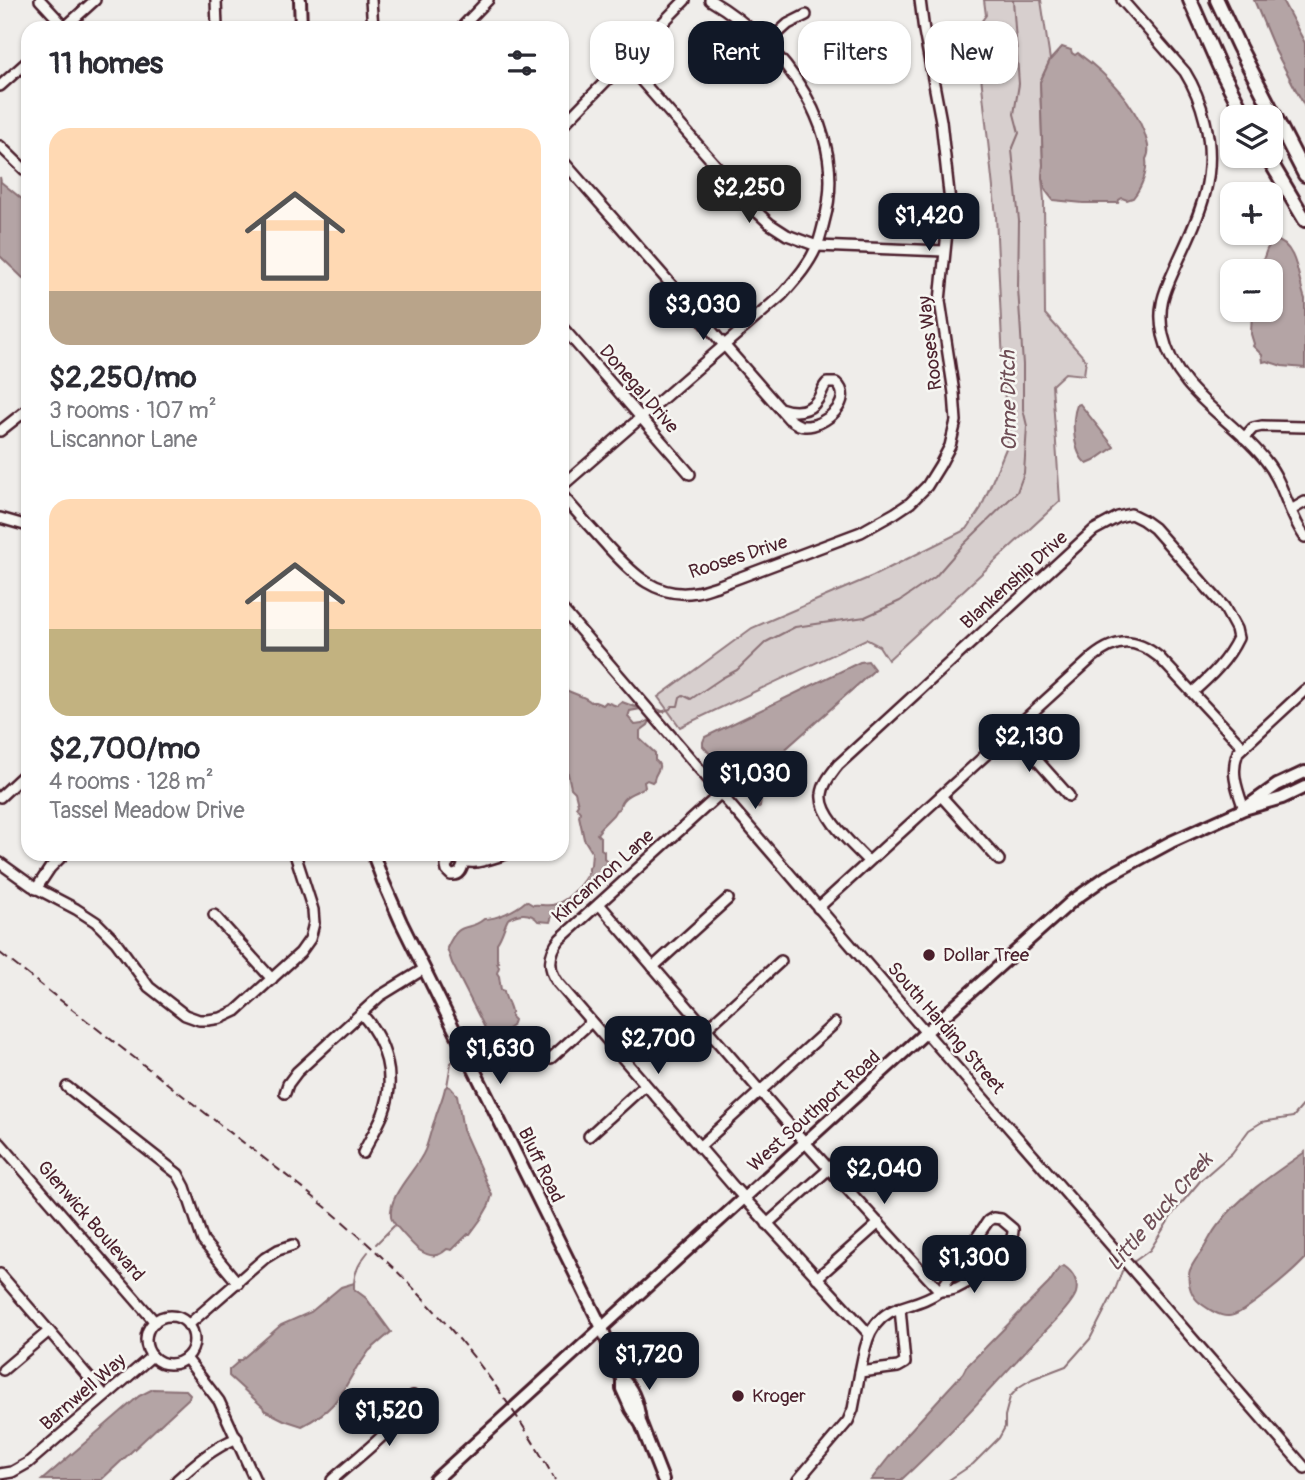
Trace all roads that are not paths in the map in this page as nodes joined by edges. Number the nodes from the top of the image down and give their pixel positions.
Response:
1 (40, 0) edge
2 (95, 0) edge
3 (216, 0) edge
4 (300, 0) edge
5 (372, 0) edge
6 (488, 0) edge
7 (685, 0) edge
8 (710, 0) edge
9 (920, 0) edge
10 (1122, 0) edge
11 (1190, 0) edge
12 (1217, 0) edge
13 (806, 15) dead end
14 (58, 21) edge
15 (72, 21) edge
16 (217, 21) edge
17 (301, 21) edge
18 (373, 21) edge
19 (468, 21) edge
20 (665, 21) edge
21 (742, 21) edge
22 (784, 28) edge
23 (784, 63) edge
24 (21, 67) edge
25 (603, 84) edge
26 (644, 84) edge
27 (0, 86) edge
28 (1239, 105) edge
29 (569, 119) edge
30 (1284, 135) junction
31 (0, 146) edge
32 (1305, 165) edge
33 (21, 166) edge
34 (569, 168) edge
35 (1274, 168) edge
36 (1305, 175) edge
37 (1305, 220) edge
38 (817, 246) junction
39 (944, 251) junction
40 (569, 335) edge
41 (725, 345) junction
42 (780, 408) junction
43 (21, 414) edge
44 (642, 418) junction
45 (1305, 427) edge
46 (0, 431) edge
47 (1244, 438) junction
48 (690, 474) dead end
49 (569, 480) edge
50 (1305, 502) edge
51 (569, 503) edge
52 (910, 503) joint
53 (1291, 510) junction
54 (0, 518) edge
55 (21, 525) edge
56 (1305, 537) edge
57 (569, 617) edge
58 (1305, 690) edge
59 (1193, 692) junction
60 (1012, 732) junction
61 (1243, 747) junction
62 (1305, 772) edge
63 (21, 778) edge
64 (1305, 787) edge
65 (721, 793) junction
66 (941, 796) junction
67 (1069, 796) dead end
68 (0, 797) edge
69 (1244, 809) junction
70 (999, 860) dead end
71 (56, 861) edge
72 (297, 861) edge
73 (376, 861) edge
74 (449, 861) edge
75 (481, 861) edge
76 (868, 861) junction
77 (464, 862) joint
78 (0, 863) edge
79 (37, 889) junction
80 (728, 899) dead end
81 (599, 904) junction
82 (818, 908) junction
83 (214, 915) dead end
84 (781, 961) dead end
85 (653, 967) junction
86 (424, 970) junction
87 (272, 979) junction
88 (361, 1013) junction
89 (591, 1022) junction
90 (835, 1023) dead end
91 (706, 1029) junction
92 (926, 1032) junction
93 (551, 1059) dead end
94 (645, 1084) junction
95 (68, 1087) dead end
96 (760, 1092) junction
97 (285, 1093) dead end
98 (589, 1136) dead end
99 (805, 1142) junction
100 (0, 1143) edge
101 (699, 1147) junction
102 (363, 1153) dead end
103 (829, 1168) junction
104 (744, 1198) junction
105 (879, 1223) junction
106 (768, 1224) junction
107 (293, 1245) dead end
108 (0, 1274) edge
109 (817, 1278) junction
110 (237, 1283) junction
111 (940, 1291) junction
112 (900, 1308) junction
113 (155, 1322) junction
114 (188, 1325) junction
115 (602, 1328) junction
116 (49, 1331) junction
117 (869, 1334) junction
118 (152, 1356) junction
119 (186, 1358) junction
120 (3, 1370) dead end
121 (860, 1372) junction
122 (105, 1396) junction
123 (413, 1396) dead end
124 (237, 1438) junction
125 (1305, 1468) edge
126 (0, 1474) edge
127 (177, 1480) edge
128 (255, 1480) edge
129 (332, 1480) edge
130 (435, 1480) edge
131 (663, 1480) edge
132 (798, 1480) edge

1 - 14 street
2 - 15 street
3 - 16 street
4 - 17 main road
5 - 18 street
6 - 19 street
7 - 20 street
8 - 21 street
9 - 39 street, Rooses Way
10 - 47 street
11 - 28 highway
12 - 30 highway
13 - 22 street
23 - 38 street
24 - 27 street
25 - 29 street
26 - 38 street
30 - 32 highway
30 - 36 highway
31 - 33 street
34 - 41 street
35 - 37 highway
38 - 39 street
38 - 41 street
39 - 52 street, Rooses Way
40 - 44 street, Donegal Drive
41 - 42 street
41 - 44 street
42 - 42 street
43 - 46 street
44 - 48 street, Donegal Drive
44 - 49 street
45 - 47 street
47 - 53 street
50 - 53 street
51 - 52 street, Rooses Drive
53 - 56 street
54 - 55 street
57 - 65 street, South Harding Street
58 - 61 street
59 - 60 street
59 - 61 street
59 - 76 street, Blankenship Drive
60 - 66 street
60 - 67 street
61 - 69 street
62 - 69 main road, West Southport Road
63 - 68 street
64 - 69 main road, West Southport Road
65 - 81 street, Kincannon Lane
65 - 82 street, South Harding Street
66 - 70 street
66 - 76 street
69 - 92 main road, West Southport Road
71 - 79 street
72 - 87 street
73 - 86 main road, Bluff Road
74 - 77 street
75 - 77 street
76 - 82 street
78 - 79 street
79 - 87 street
80 - 85 street
81 - 85 street
81 - 89 street, Kincannon Lane
82 - 92 street, South Harding Street
83 - 87 street
84 - 91 street
85 - 91 street
86 - 88 street
86 - 115 main road, Bluff Road
88 - 97 street
88 - 102 street
89 - 93 street
89 - 94 street
90 - 96 street
91 - 96 street
92 - 99 main road, West Southport Road
92 - 125 street, South Harding Street
94 - 98 street
94 - 101 street
95 - 110 street
96 - 99 street
96 - 101 street
99 - 103 street
99 - 104 main road, West Southport Road
100 - 113 street, Glenwick Boulevard
101 - 104 street
103 - 105 street
103 - 106 street
104 - 106 street
104 - 115 main road, West Southport Road
105 - 109 street
105 - 111 street
106 - 109 street
107 - 110 street
108 - 116 street
109 - 117 street
110 - 114 street
111 - 111 street
111 - 112 street
112 - 117 street
112 - 121 street
113 - 114 street
113 - 118 street
114 - 119 street
115 - 130 main road, West Southport Road
115 - 131 main road, Bluff Road
116 - 120 street
116 - 122 street
117 - 121 street
118 - 119 street
118 - 122 street, Barnwell Way
119 - 124 street
121 - 132 street
122 - 126 street, Barnwell Way
123 - 129 street
124 - 127 street
124 - 128 street

